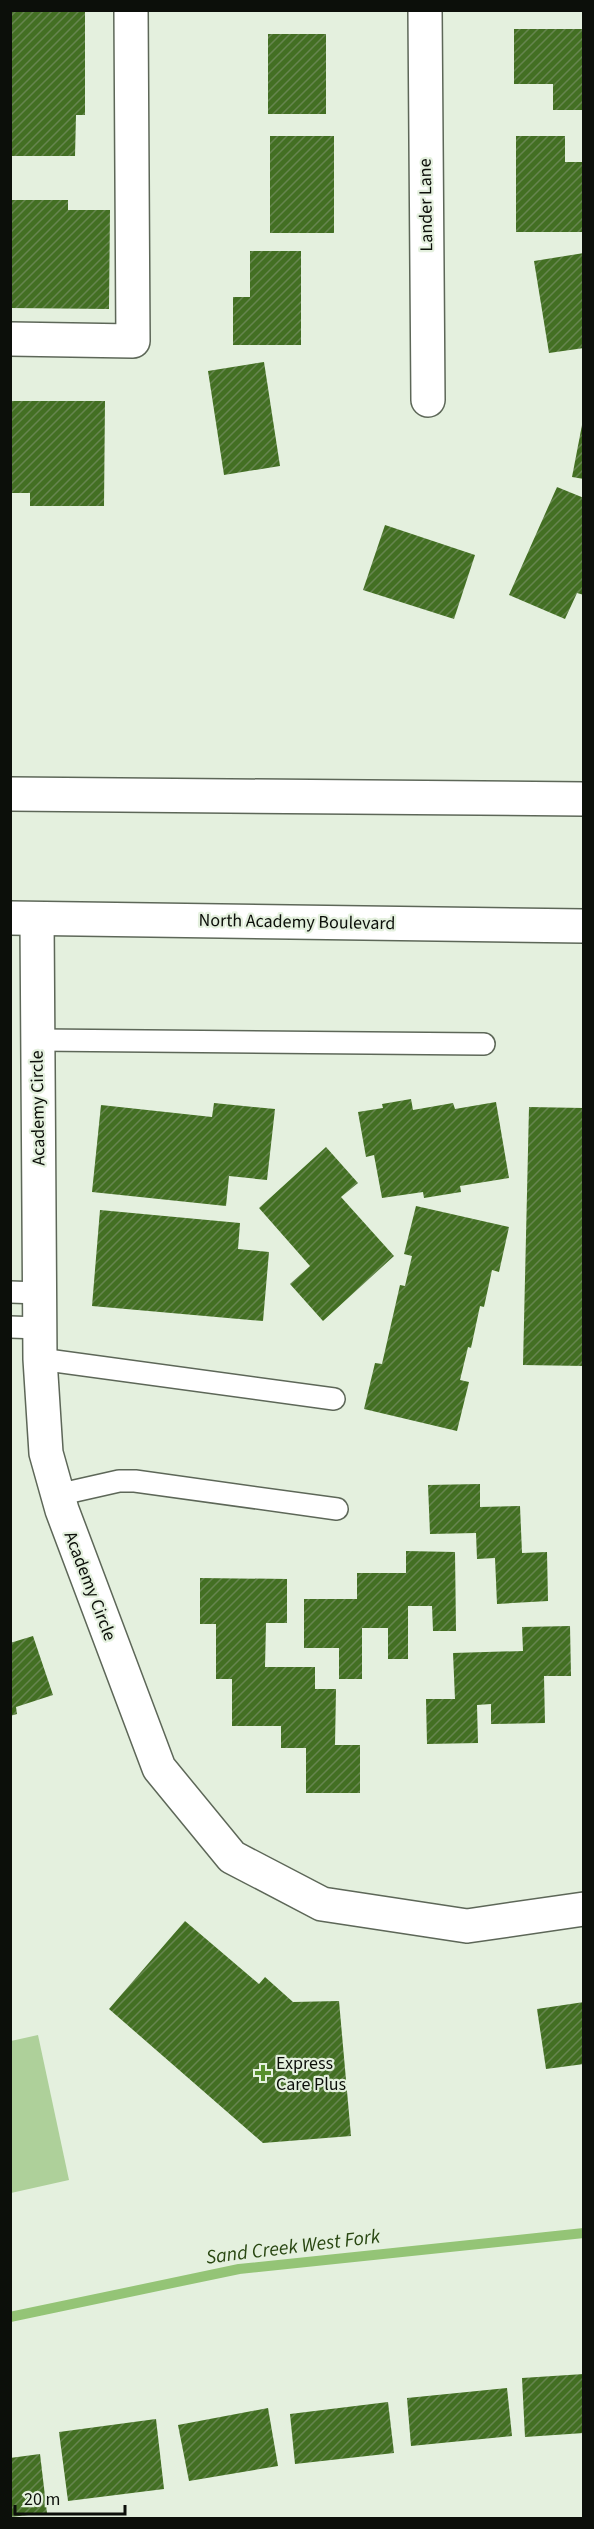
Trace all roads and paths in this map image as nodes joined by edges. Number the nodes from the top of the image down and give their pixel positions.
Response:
1 (131, 10) edge
2 (424, 10) edge
3 (10, 339) edge
4 (428, 400) dead end
5 (10, 794) edge
6 (584, 799) edge
7 (24, 918) edge
8 (584, 926) edge
9 (38, 1040) junction
10 (484, 1044) dead end
11 (25, 1293) edge
12 (30, 1338) edge
13 (334, 1399) dead end
14 (57, 1495) junction
15 (337, 1509) dead end
16 (584, 1909) edge

1 - 3 main road
2 - 4 main road, Lander Lane
5 - 6 main road
7 - 8 main road, North Academy Boulevard
7 - 9 main road, Academy Circle
9 - 10 lane
9 - 11 main road, Academy Circle
11 - 12 main road, Academy Circle
12 - 13 lane
12 - 14 main road, Academy Circle
14 - 15 lane
14 - 16 main road, Academy Circle

